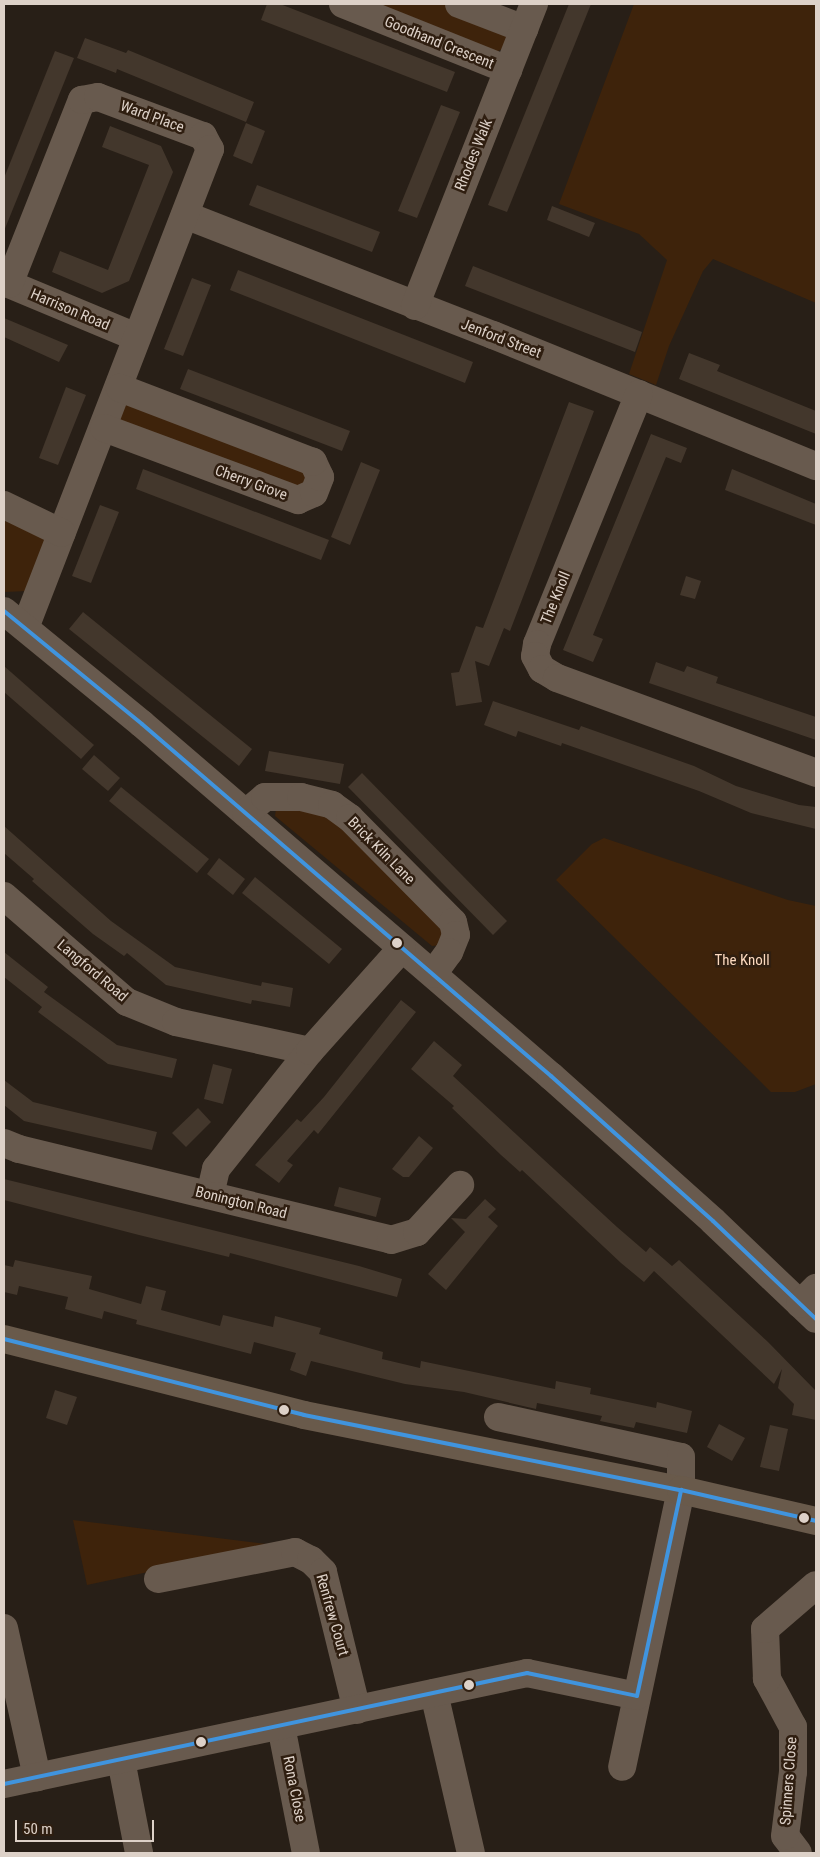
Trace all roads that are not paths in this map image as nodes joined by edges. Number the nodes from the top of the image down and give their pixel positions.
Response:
1 (343, 4) edge
2 (459, 4) edge
3 (534, 4) edge
4 (524, 30) junction
5 (508, 70) junction
6 (185, 215) junction
7 (7, 283) edge
8 (415, 306) junction
9 (136, 338) junction
10 (120, 388) junction
11 (639, 394) junction
12 (104, 428) junction
13 (816, 466) edge
14 (4, 505) edge
15 (62, 534) junction
16 (4, 611) edge
17 (25, 628) junction
18 (816, 772) edge
19 (246, 813) junction
20 (4, 896) edge
21 (402, 948) junction
22 (433, 974) junction
23 (310, 1051) junction
24 (4, 1143) edge
25 (460, 1185) dead end
26 (210, 1195) junction
27 (811, 1304) edge
28 (4, 1339) edge
29 (498, 1417) dead end
30 (681, 1490) junction
31 (816, 1521) edge
32 (158, 1579) dead end
33 (816, 1585) edge
34 (4, 1628) edge
35 (434, 1693) junction
36 (637, 1696) junction
37 (357, 1710) junction
38 (281, 1726) junction
39 (121, 1760) junction
40 (805, 1762) edge
41 (622, 1767) dead end
42 (37, 1778) junction
43 (4, 1784) edge
44 (140, 1853) edge
45 (306, 1853) edge
46 (471, 1853) edge
47 (798, 1853) edge

1 - 5 street, Goodhand Crescent
2 - 4 street
3 - 4 street, Rhodes Walk
4 - 5 street, Rhodes Walk
5 - 8 street, Rhodes Walk
6 - 7 street, Ward Place
6 - 8 street, Jenford Street
6 - 9 street, Ward Place
7 - 9 street, Harrison Road
8 - 11 street, Jenford Street
9 - 10 street
10 - 12 street
10 - 12 street, Cherry Grove
11 - 13 street, Jenford Street
11 - 18 street, The Knoll
12 - 15 street
14 - 15 street
15 - 17 street
16 - 17 street
17 - 19 street
19 - 21 street
19 - 22 street, Brick Kiln Lane
20 - 23 street, Langford Road
21 - 22 street
21 - 23 street
22 - 27 street
23 - 26 street
24 - 26 street, Bonington Road
25 - 26 street, Bonington Road
28 - 30 main road
29 - 30 street
30 - 31 main road
30 - 36 street
32 - 37 street, Renfrew Court
33 - 40 street, Spinners Close
34 - 42 street
35 - 36 street
35 - 37 street
35 - 46 street
36 - 41 street
37 - 38 street
38 - 39 street
38 - 45 street, Rona Close
39 - 42 street
39 - 44 street
40 - 47 street, Spinners Close
42 - 43 street

